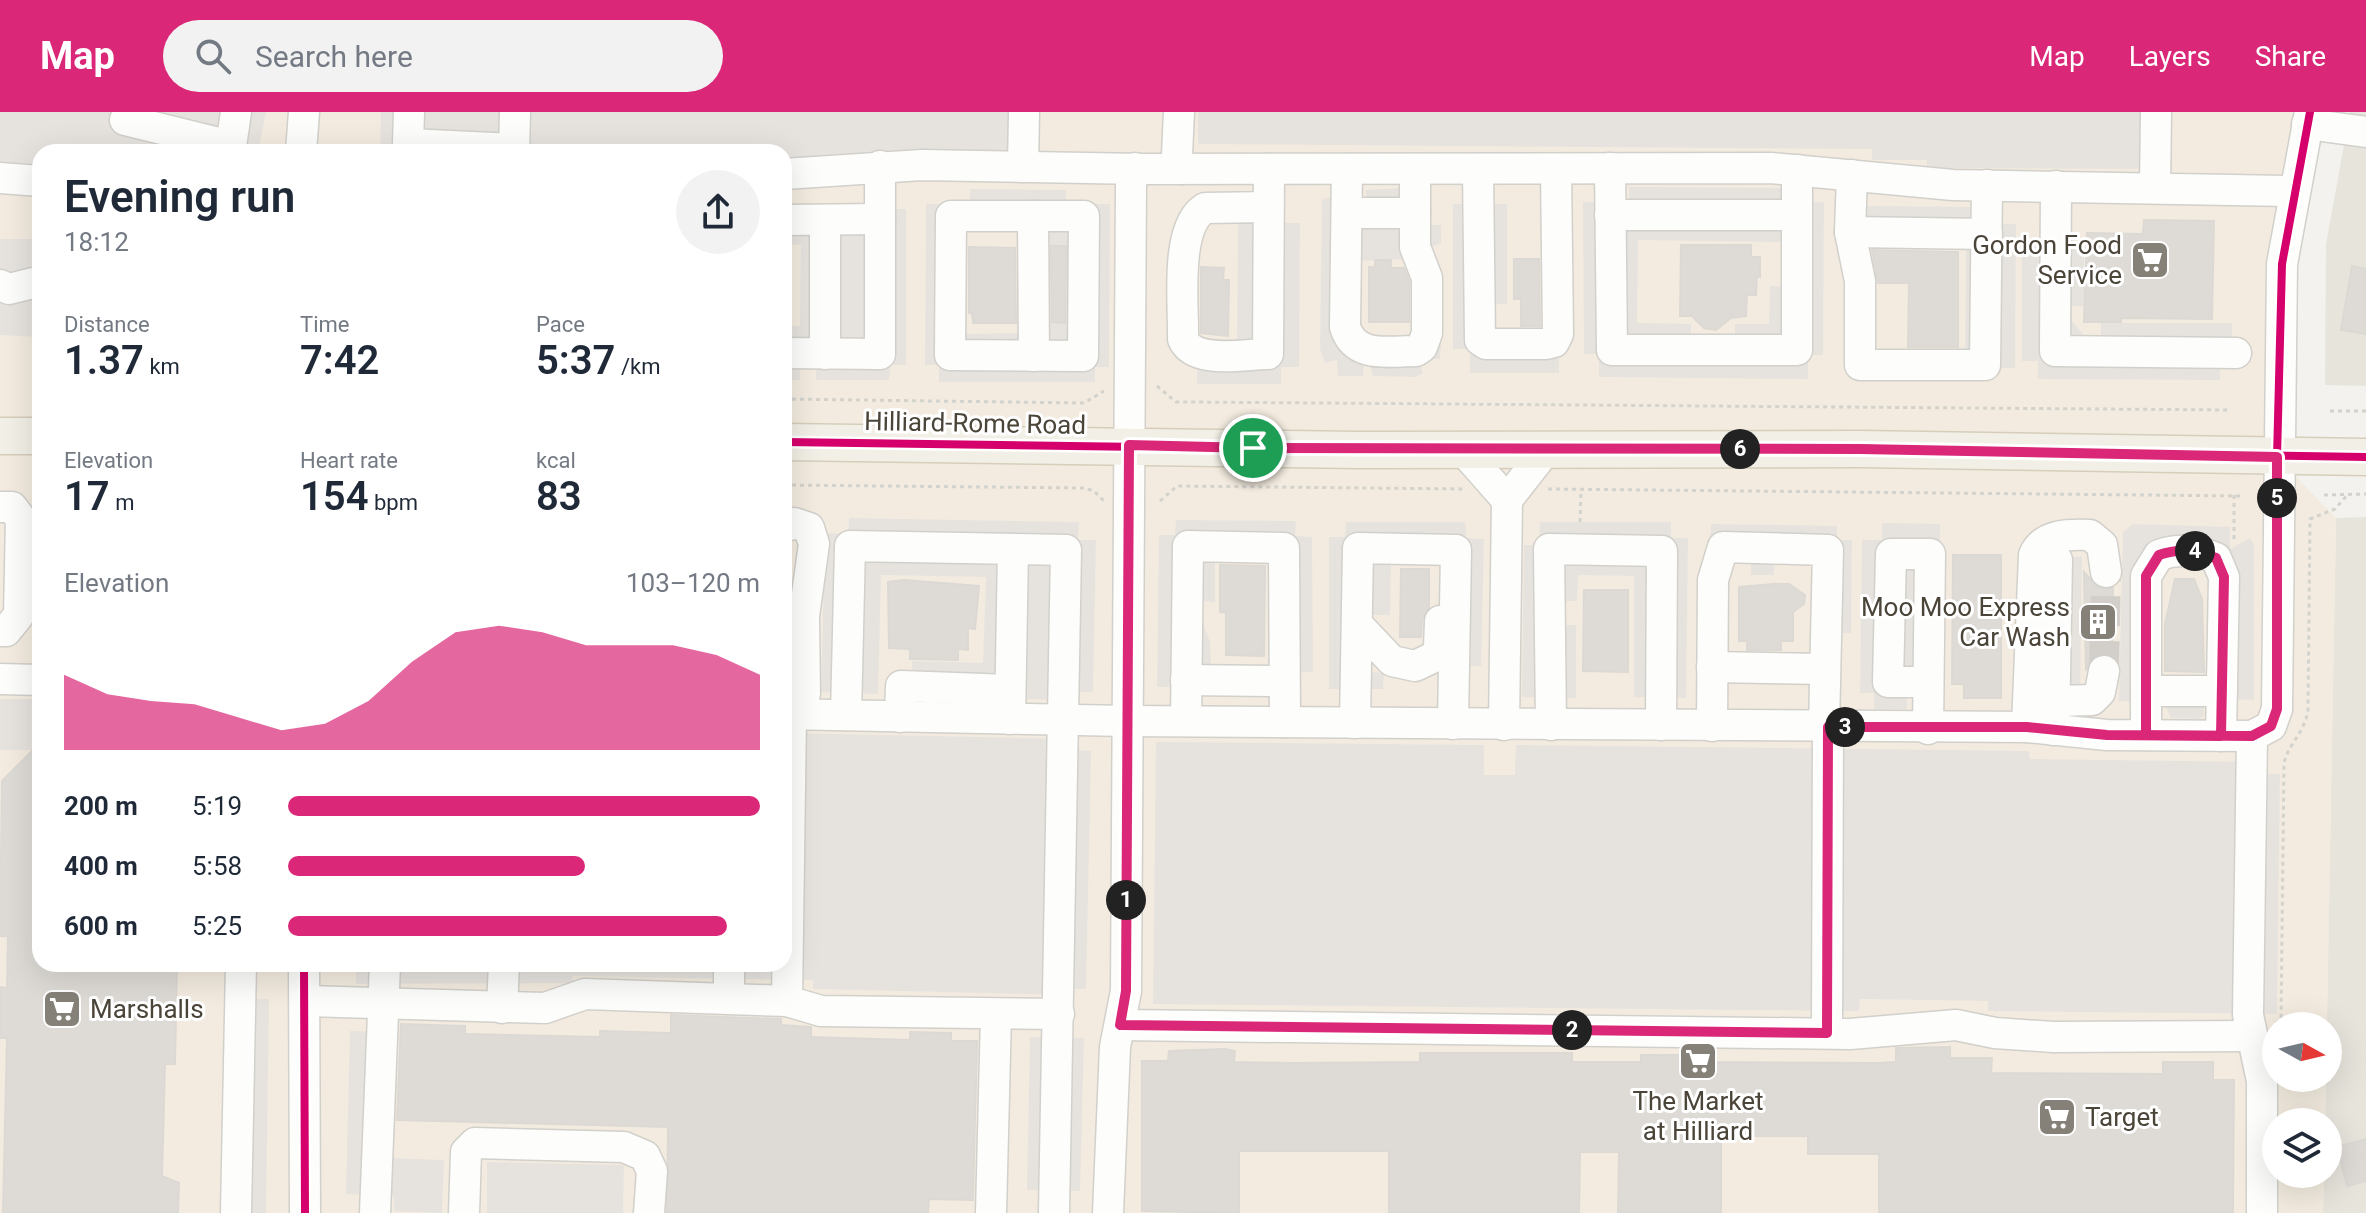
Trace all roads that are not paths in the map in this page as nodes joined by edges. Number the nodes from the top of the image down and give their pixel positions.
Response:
1 (236, 112) edge
2 (304, 112) edge
3 (409, 112) edge
4 (515, 112) edge
5 (1024, 112) edge
6 (1179, 112) edge
7 (2156, 112) edge
8 (2308, 118) edge
9 (125, 120) dead end
10 (2366, 132) edge
11 (223, 144) edge
12 (231, 144) edge
13 (302, 144) edge
14 (408, 144) edge
15 (514, 144) edge
16 (950, 165) junction
17 (880, 166) junction
18 (1023, 167) junction
19 (1085, 167) junction
20 (1135, 168) junction
21 (1610, 168) junction
22 (1182, 169) junction
23 (1269, 169) junction
24 (1347, 169) junction
25 (1415, 169) junction
26 (1478, 169) junction
27 (1556, 169) junction
28 (1797, 170) junction
29 (792, 173) edge
30 (1852, 175) junction
31 (0, 178) edge
32 (32, 180) edge
33 (1987, 185) junction
34 (2056, 186) junction
35 (2155, 188) junction
36 (2294, 191) junction
37 (1269, 207) junction
38 (1347, 213) junction
39 (1415, 213) junction
40 (1610, 215) junction
41 (1796, 215) junction
42 (951, 216) junction
43 (1033, 216) junction
44 (1084, 216) junction
45 (880, 219) junction
46 (792, 220) edge
47 (825, 220) junction
48 (1850, 232) junction
49 (1987, 234) junction
50 (32, 283) edge
51 (0, 285) edge
52 (792, 353) edge
53 (2236, 353) dead end
54 (825, 354) junction
55 (1034, 356) junction
56 (0, 436) edge
57 (32, 436) edge
58 (792, 442) edge
59 (1129, 445) junction
60 (1463, 450) junction
61 (1546, 450) junction
62 (2277, 457) junction
63 (2366, 457) edge
64 (1507, 500) junction
65 (0, 507) edge
66 (792, 524) edge
67 (1013, 549) junction
68 (2057, 560) dead end
69 (2106, 572) tunnel mouth
70 (1456, 579) junction
71 (1357, 624) junction
72 (0, 631) edge
73 (1712, 667) junction
74 (1825, 669) junction
75 (2104, 671) tunnel mouth
76 (0, 679) edge
77 (32, 680) edge
78 (1186, 680) junction
79 (1284, 681) junction
80 (1928, 682) dead end
81 (2146, 691) junction
82 (2222, 691) junction
83 (792, 702) edge
84 (1010, 704) junction
85 (792, 707) edge
86 (846, 715) junction
87 (2045, 719) junction
88 (1063, 720) junction
89 (1126, 721) junction
90 (1186, 721) junction
91 (1285, 722) junction
92 (1355, 723) junction
93 (1453, 724) junction
94 (1504, 725) junction
95 (1551, 725) junction
96 (1661, 725) junction
97 (1712, 726) junction
98 (1826, 727) junction
99 (1928, 729) junction
100 (2146, 735) junction
101 (2221, 736) junction
102 (2252, 736) junction
103 (248, 972) edge
104 (304, 972) edge
105 (385, 972) edge
106 (504, 972) edge
107 (729, 972) edge
108 (787, 972) edge
109 (729, 998) junction
110 (306, 1001) junction
111 (787, 1001) junction
112 (383, 1003) junction
113 (502, 1008) junction
114 (996, 1014) junction
115 (1059, 1014) junction
116 (1120, 1025) junction
117 (2261, 1031) junction
118 (1827, 1033) junction
119 (236, 1213) edge
120 (305, 1213) edge
121 (375, 1213) edge
122 (464, 1213) edge
123 (649, 1213) edge
124 (991, 1213) edge
125 (1054, 1213) edge
126 (1108, 1213) edge
127 (2262, 1213) edge

1 - 12 street
2 - 13 street
3 - 14 street
4 - 15 street
5 - 18 street
6 - 22 street
7 - 35 street
8 - 10 street
8 - 36 street
9 - 11 street
16 - 17 street
16 - 18 street
16 - 42 street
17 - 29 street
17 - 45 street
18 - 19 street
19 - 20 street
19 - 44 street
20 - 22 street
20 - 59 street
21 - 27 street
21 - 28 street
21 - 40 street
22 - 23 street
23 - 24 street
23 - 37 street
24 - 25 street
24 - 38 street
25 - 26 street
25 - 39 street
26 - 27 street
26 - 27 street
28 - 30 street
28 - 41 street
30 - 33 street
30 - 48 street
31 - 32 street
33 - 34 street
33 - 49 street
34 - 35 street
34 - 53 street
35 - 36 street
36 - 62 street
37 - 37 street
38 - 39 street
38 - 39 street
40 - 41 street
40 - 41 street
42 - 43 street
42 - 55 street
43 - 44 street
43 - 55 street
44 - 55 street
45 - 47 street
45 - 54 street
46 - 47 street
47 - 54 street
48 - 49 street
48 - 49 street
50 - 51 street
52 - 54 street
56 - 57 main road
58 - 59 main road, Hilliard-Rome Road
59 - 60 main road, Hilliard-Rome Road
59 - 89 street
60 - 61 main road, Hilliard-Rome Road
60 - 64 street
61 - 62 main road, Hilliard-Rome Road
61 - 64 street
62 - 63 main road, Hilliard-Rome Road
62 - 102 street
64 - 94 street
65 - 72 street
66 - 83 street
67 - 84 street
67 - 86 street
67 - 88 street
68 - 87 street
69 - 87 street
70 - 71 street
70 - 71 street
70 - 93 street
71 - 92 street
73 - 74 street
73 - 74 street
73 - 97 street
74 - 98 street
75 - 87 street
76 - 77 street
78 - 79 street
78 - 79 street
78 - 90 street
79 - 91 street
80 - 99 street
81 - 82 street
81 - 82 street
81 - 100 street
82 - 101 street
84 - 86 street
84 - 88 street
85 - 86 street
87 - 99 street
87 - 100 street
88 - 89 street
88 - 115 street
89 - 90 street
89 - 116 street
90 - 91 street
91 - 92 street
92 - 93 street
93 - 94 street
94 - 95 street
95 - 96 street
95 - 96 street
96 - 97 street
97 - 98 street
98 - 99 street
98 - 118 street
100 - 101 street
101 - 102 street
102 - 117 street
103 - 119 street
104 - 110 street
105 - 112 street
106 - 113 street
107 - 109 street
108 - 111 street
109 - 111 street
109 - 113 street
110 - 112 street
110 - 120 street
111 - 114 street
112 - 113 street
112 - 121 street
114 - 115 street
114 - 124 street
115 - 125 street
116 - 118 street
116 - 126 street
117 - 118 street
117 - 127 street
122 - 123 street

